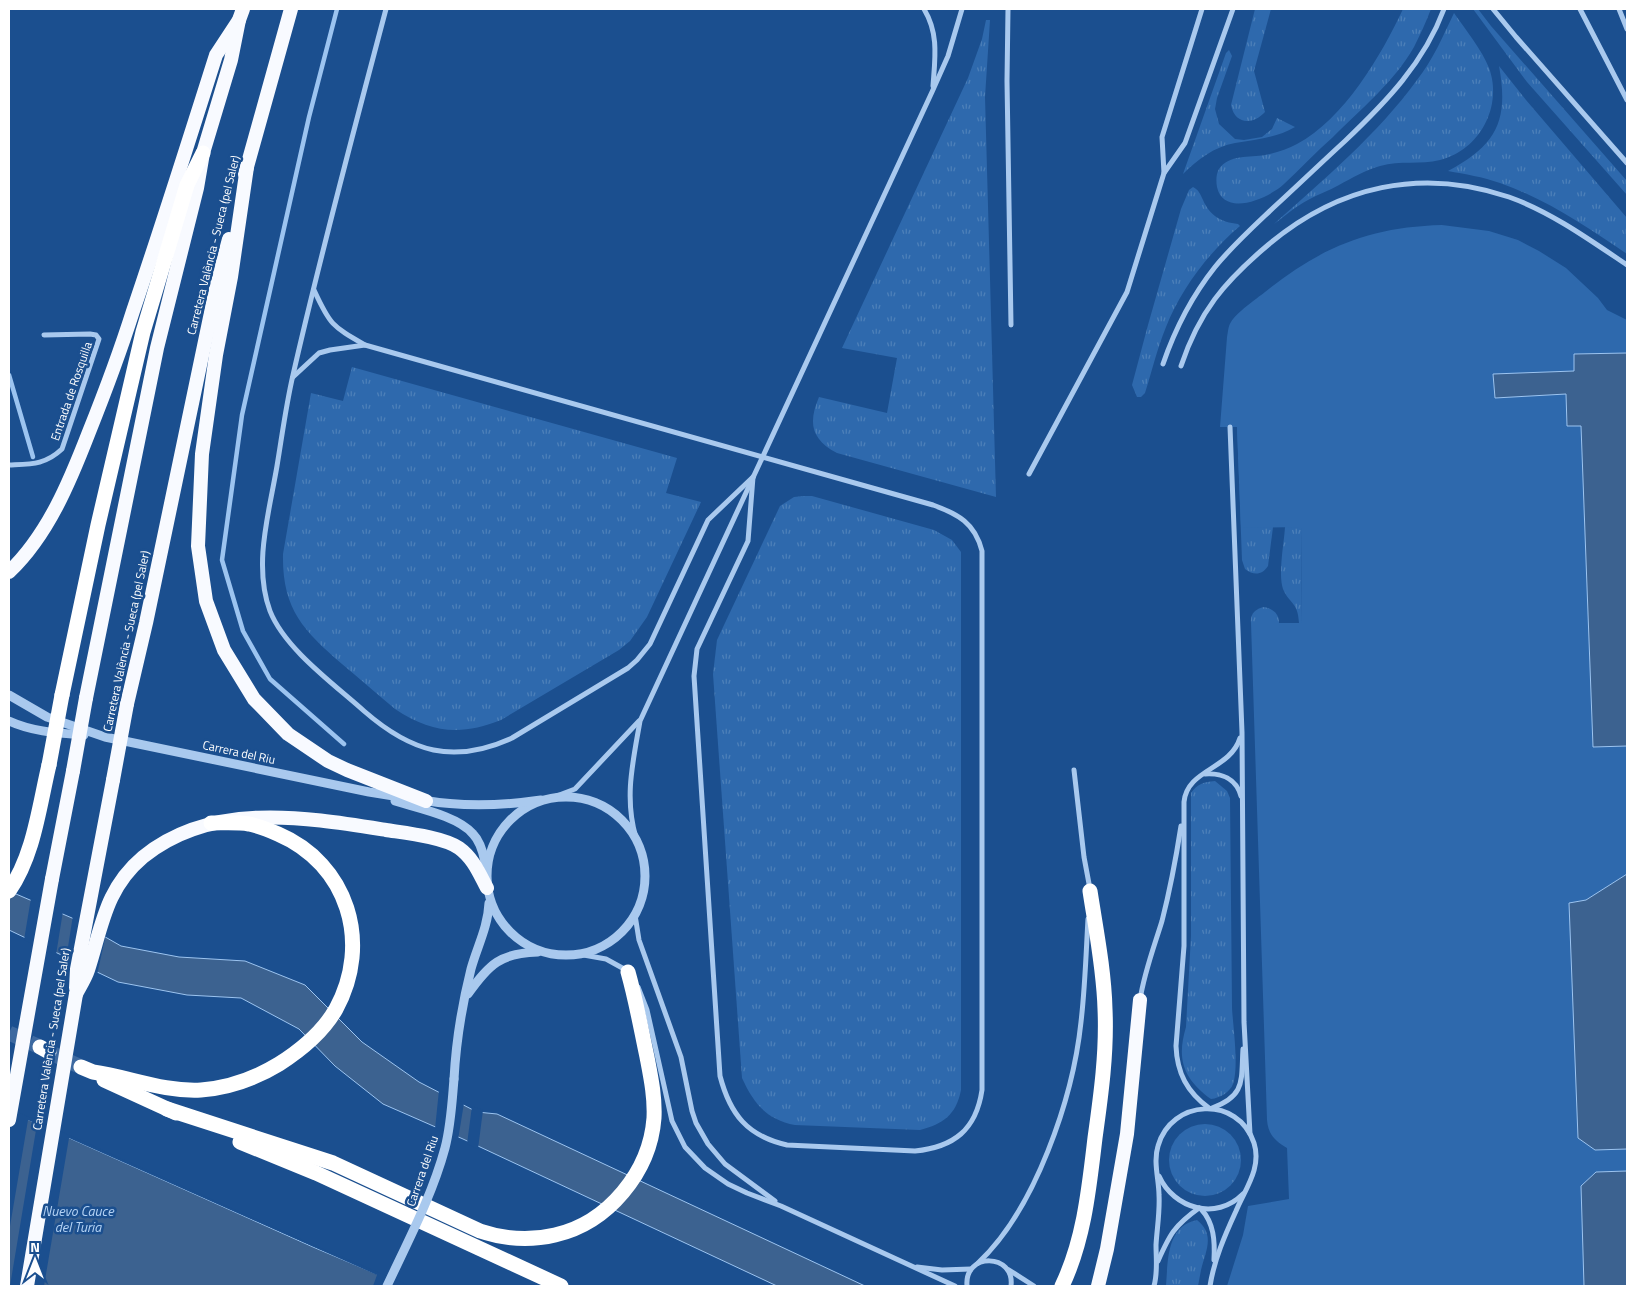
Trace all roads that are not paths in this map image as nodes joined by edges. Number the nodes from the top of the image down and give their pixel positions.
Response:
1 (291, 9) edge
2 (386, 9) edge
3 (924, 9) edge
4 (962, 9) edge
5 (1008, 9) edge
6 (1202, 9) edge
7 (1233, 9) edge
8 (1493, 9) edge
9 (1580, 9) edge
10 (1619, 9) edge
11 (1444, 10) edge
12 (241, 14) edge
13 (1627, 29) edge
14 (932, 92) junction
15 (1627, 100) edge
16 (203, 153) junction
17 (1627, 164) edge
18 (247, 167) junction
19 (1164, 173) junction
20 (1627, 265) edge
21 (314, 290) junction
22 (1011, 325) dead end
23 (44, 335) dead end
24 (365, 345) junction
25 (1163, 364) dead end
26 (1181, 366) dead end
27 (292, 377) junction
28 (1230, 427) dead end
29 (763, 456) junction
30 (9, 465) edge
31 (1029, 474) dead end
32 (753, 477) junction
33 (9, 572) edge
34 (9, 695) edge
35 (9, 721) edge
36 (640, 721) junction
37 (1242, 732) junction
38 (104, 737) junction
39 (1074, 770) dead end
40 (1204, 774) junction
41 (369, 792) junction
42 (554, 797) junction
43 (541, 800) junction
44 (1242, 800) junction
45 (426, 801) junction
46 (1183, 815) junction
47 (211, 823) junction
48 (636, 838) junction
49 (486, 872) junction
50 (11, 888) edge
51 (1090, 891) junction
52 (488, 894) junction
53 (635, 915) junction
54 (545, 952) junction
55 (578, 954) junction
56 (628, 972) junction
57 (76, 994) junction
58 (465, 998) junction
59 (1140, 1000) joint
60 (1244, 1022) junction
61 (1210, 1108) junction
62 (167, 1109) junction
63 (9, 1120) edge
64 (1250, 1134) junction
65 (1158, 1174) junction
66 (1247, 1189) junction
67 (781, 1206) junction
68 (1200, 1208) junction
69 (1158, 1261) junction
70 (978, 1263) junction
71 (912, 1266) junction
72 (1213, 1268) junction
73 (971, 1269) junction
74 (1007, 1269) junction
75 (27, 1286) edge
76 (387, 1286) edge
77 (561, 1286) edge
78 (955, 1286) edge
79 (967, 1286) edge
80 (1011, 1286) edge
81 (1034, 1286) edge
82 (1062, 1286) edge
83 (1098, 1286) edge
84 (1154, 1286) edge
85 (1210, 1286) edge

1 - 18 highway, Carretera València - Sueca (pel Saler)
2 - 21 street
3 - 14 street
4 - 14 street
5 - 22 street
6 - 19 street
7 - 19 street
8 - 17 street
9 - 15 street
10 - 13 street
11 - 25 street
12 - 16 highway, Carretera València - Sueca (pel Saler)
12 - 33 highway
14 - 29 street
16 - 50 highway, bridge
16 - 63 highway, Carretera València - Sueca (pel Saler), bridge
18 - 45 highway
18 - 57 highway, Carretera València - Sueca (pel Saler), bridge
19 - 31 street
20 - 26 street
21 - 24 street
21 - 27 street
23 - 30 street, Entrada de Rosquilla
24 - 27 street
24 - 29 street
27 - 32 street
28 - 37 street
29 - 32 street
29 - 32 street
32 - 36 street
34 - 38 street, Carrera del Riu
35 - 38 street, Carrera del Riu
36 - 42 street
36 - 48 street
37 - 40 street
37 - 44 street
38 - 41 street, Carrera del Riu
39 - 51 street
40 - 44 street
40 - 46 street
41 - 45 street, Carrera del Riu
41 - 49 street, Carrera del Riu
42 - 43 street
42 - 48 street
43 - 45 street, Carrera del Riu
43 - 49 street
44 - 60 street
46 - 59 street
46 - 61 street
47 - 52 highway
47 - 57 highway
47 - 62 highway
48 - 53 street
49 - 52 street
51 - 70 street
51 - 82 highway
52 - 54 street
52 - 58 street, Carrera del Riu
53 - 55 street
53 - 67 street
54 - 55 street
54 - 58 street, Carrera del Riu
55 - 56 street
56 - 62 highway
56 - 67 street
57 - 75 highway, Carretera València - Sueca (pel Saler), bridge
58 - 76 street, Carrera del Riu, bridge
59 - 83 highway
60 - 61 street
60 - 64 street
61 - 64 street
61 - 65 street
62 - 77 highway
64 - 66 street
65 - 68 street
65 - 69 street
66 - 68 street
66 - 72 street
67 - 71 street
68 - 69 street
68 - 72 street
69 - 84 street
70 - 73 street
70 - 74 street
71 - 73 street
71 - 78 street
72 - 85 street
73 - 79 street
74 - 80 street
74 - 81 street

